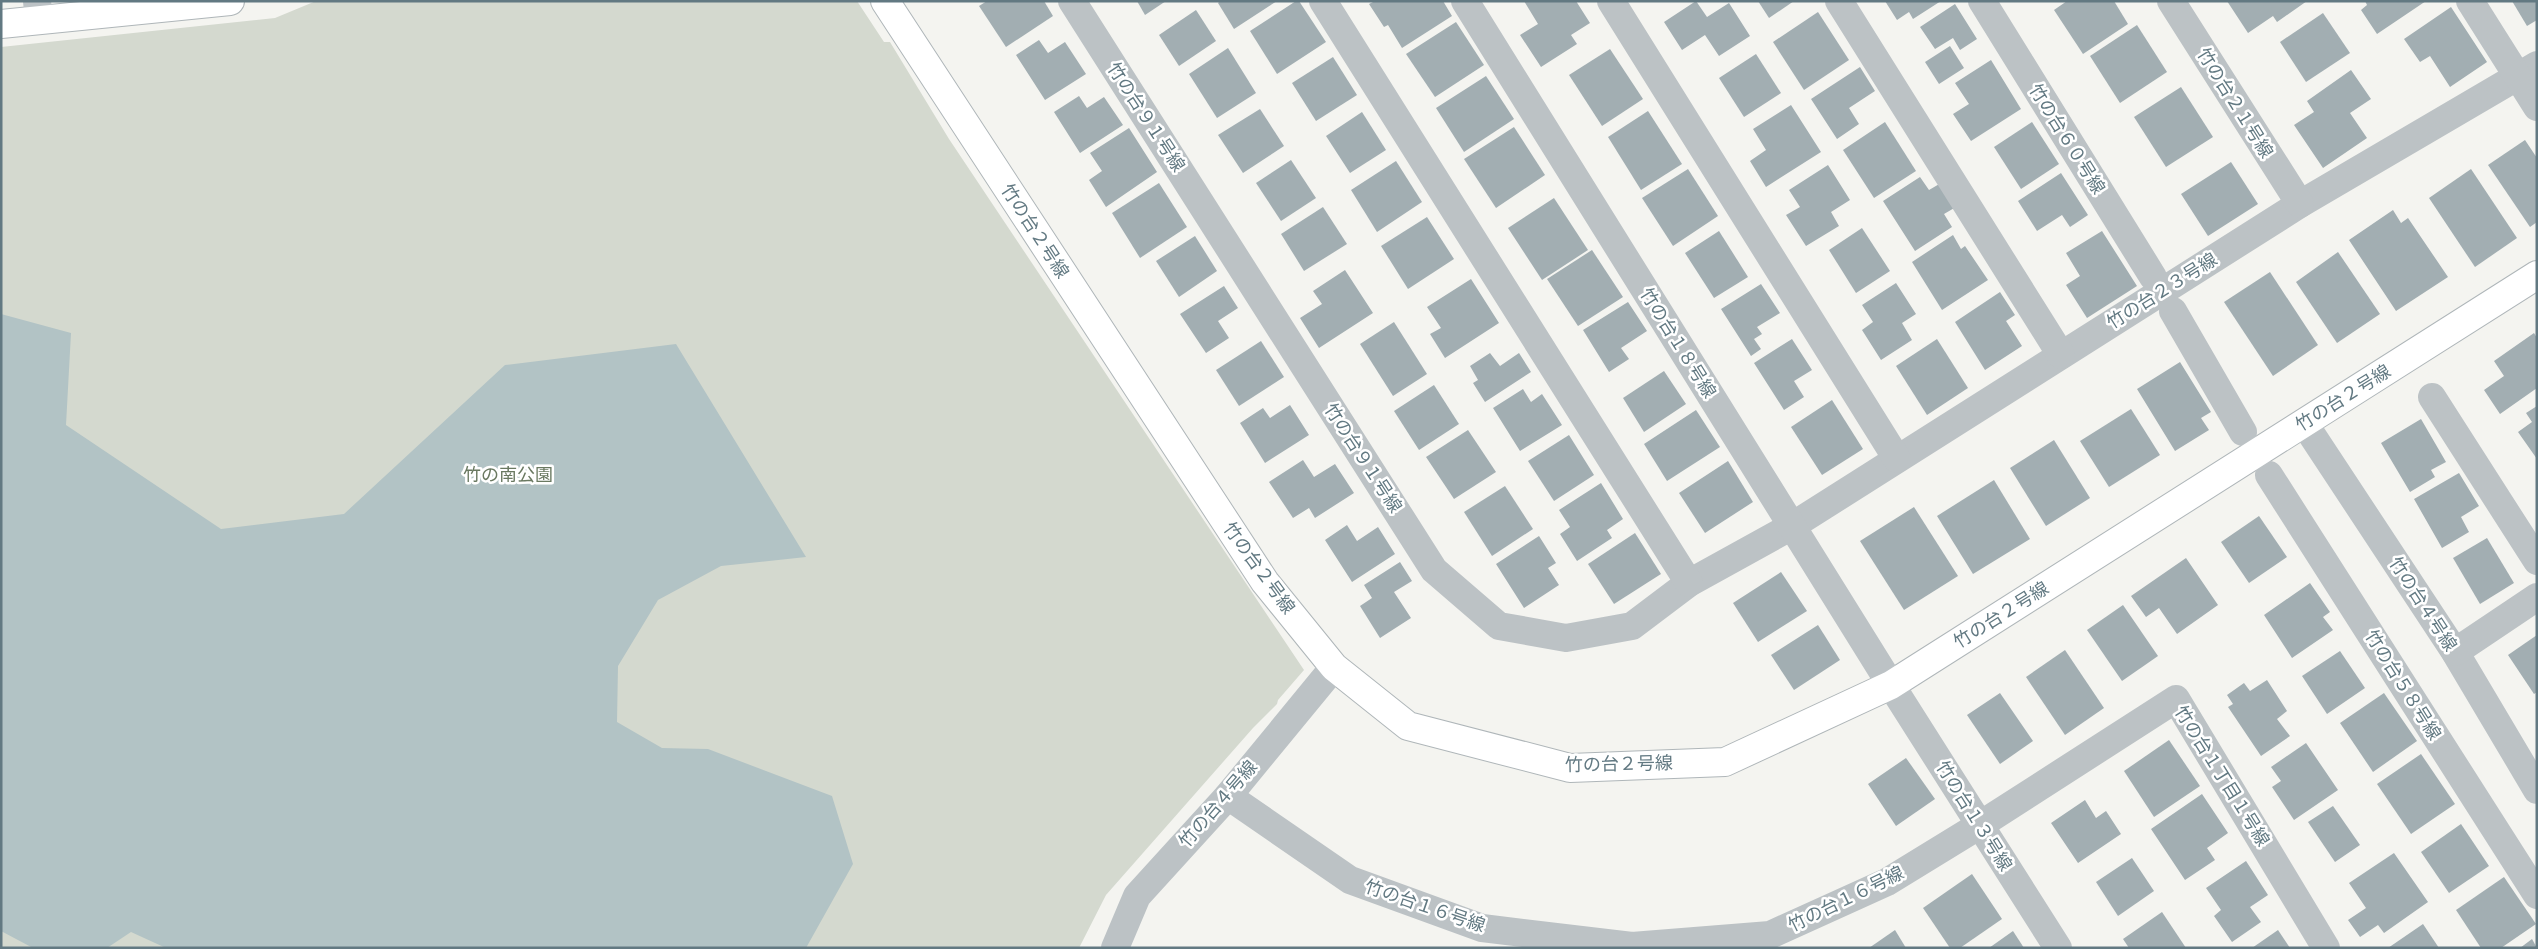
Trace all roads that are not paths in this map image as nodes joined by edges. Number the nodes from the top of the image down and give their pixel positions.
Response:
1 (230, 1) edge
2 (885, 1) edge
3 (1072, 1) edge
4 (1323, 1) edge
5 (1465, 1) edge
6 (1611, 1) edge
7 (1839, 1) edge
8 (1982, 1) edge
9 (2171, 1) edge
10 (2470, 1) edge
11 (38, 11) edge
12 (1, 24) edge
13 (2527, 71) edge
14 (2537, 107) edge
15 (2300, 204) junction
16 (2537, 274) edge
17 (2153, 277) dead end
18 (2173, 311) dead end
19 (2061, 355) junction
20 (2432, 397) dead end
21 (2304, 423) junction
22 (2243, 432) dead end
23 (1897, 459) junction
24 (2270, 475) dead end
25 (1792, 526) junction
26 (2537, 561) edge
27 (1689, 583) junction
28 (2537, 597) edge
29 (2455, 652) junction
30 (1334, 667) junction
31 (1891, 685) junction
32 (2537, 790) edge
33 (1228, 796) junction
34 (1980, 826) junction
35 (2537, 895) edge
36 (1488, 938) edge
37 (1774, 941) edge
38 (1114, 948) edge
39 (2058, 948) edge
40 (2326, 948) edge

1 - 11 street
2 - 30 street, 竹の台２号線
3 - 27 street, 竹の台９１号線
4 - 27 street
5 - 25 street, 竹の台１８号線
6 - 23 street
7 - 19 street
8 - 17 street, 竹の台６０号線
9 - 15 street, 竹の台２１号線
10 - 13 street
11 - 12 street
13 - 14 street
13 - 15 street, 竹の台２３号線
15 - 19 street, 竹の台２３号線
16 - 21 street, 竹の台２号線
18 - 22 street
19 - 23 street, 竹の台２３号線
20 - 26 street
21 - 29 street, 竹の台４号線
21 - 31 street, 竹の台２号線
23 - 25 street, 竹の台２３号線
24 - 35 street, 竹の台５８号線
25 - 27 street, 竹の台９１号線
25 - 31 street, 竹の台１８号線
28 - 29 street
29 - 32 street, 竹の台４号線
30 - 31 street, 竹の台２号線
30 - 33 street, 竹の台４号線
31 - 34 street, 竹の台１３号線
33 - 36 street, 竹の台１６号線
33 - 38 street, 竹の台４号線
34 - 37 street, 竹の台１６号線
34 - 39 street, 竹の台１３号線
34 - 40 street, 竹の台１丁目１号線
36 - 37 street, 竹の台１６号線

